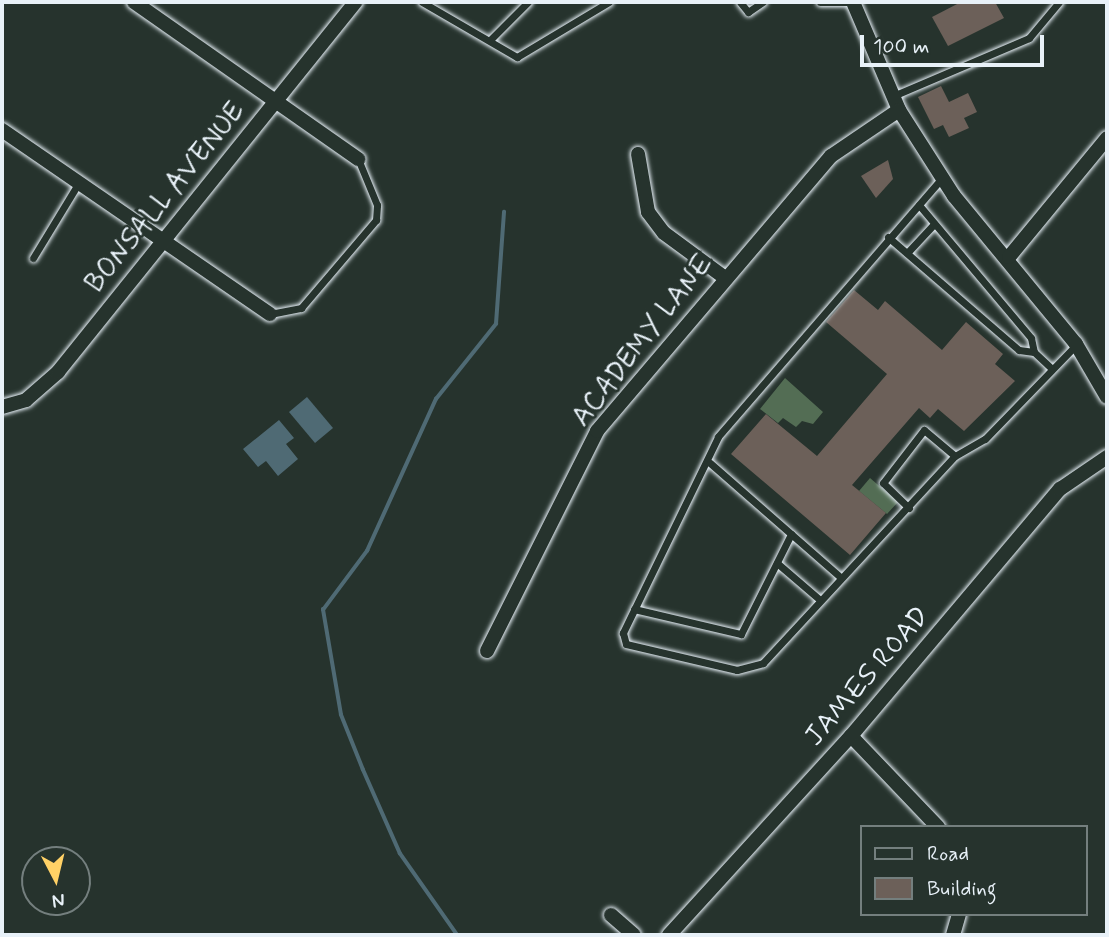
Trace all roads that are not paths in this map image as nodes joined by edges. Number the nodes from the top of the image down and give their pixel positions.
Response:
1 (134, 2) edge
2 (356, 2) edge
3 (422, 2) edge
4 (528, 2) edge
5 (590, 2) edge
6 (609, 2) edge
7 (740, 2) edge
8 (763, 2) edge
9 (820, 2) edge
10 (850, 2) edge
11 (1059, 2) edge
12 (596, 10) junction
13 (490, 40) junction
14 (275, 103) junction
15 (896, 103) junction
16 (2, 130) edge
17 (1107, 138) edge
18 (638, 154) dead end
19 (358, 159) joint
20 (942, 178) junction
21 (78, 184) junction
22 (919, 205) junction
23 (934, 224) junction
24 (888, 237) junction
25 (159, 242) junction
26 (907, 253) junction
27 (1009, 257) junction
28 (33, 258) dead end
29 (724, 277) junction
30 (270, 314) joint
31 (1076, 344) junction
32 (1034, 352) junction
33 (1051, 368) junction
34 (1106, 392) edge
35 (2, 407) edge
36 (955, 456) junction
37 (1107, 457) edge
38 (710, 463) junction
39 (909, 508) junction
40 (791, 534) junction
41 (777, 563) junction
42 (839, 576) junction
43 (820, 599) junction
44 (634, 609) junction
45 (487, 651) dead end
46 (851, 736) junction
47 (936, 825) edge
48 (611, 915) dead end
49 (958, 916) edge
50 (634, 935) edge
51 (669, 935) edge
52 (953, 935) edge

1 - 14 street
2 - 14 street, BONSALL AVENUE
3 - 13 lane
4 - 13 lane
5 - 12 lane
6 - 12 lane
7 - 8 lane
9 - 10 lane
10 - 15 street
11 - 15 lane
12 - 13 lane
14 - 19 street
14 - 25 street, BONSALL AVENUE
15 - 20 street
15 - 29 street, ACADEMY LANE
16 - 21 street
17 - 27 street
18 - 29 street
19 - 30 lane
20 - 22 lane
20 - 27 street
21 - 25 street
21 - 28 lane
22 - 23 lane
22 - 24 lane
23 - 26 lane
23 - 32 lane
24 - 26 lane
24 - 38 lane
25 - 30 street
25 - 35 street, BONSALL AVENUE
26 - 32 lane
27 - 31 street
29 - 45 street, ACADEMY LANE
31 - 33 lane
31 - 34 street
32 - 33 lane
33 - 36 lane
36 - 39 lane
36 - 39 lane
37 - 46 street, JAMES ROAD
38 - 40 lane
38 - 44 lane
39 - 42 lane
40 - 41 lane
40 - 42 lane
41 - 43 lane
41 - 44 lane
42 - 43 lane
43 - 44 lane
46 - 47 street
46 - 51 street, JAMES ROAD
48 - 50 street
49 - 52 street

